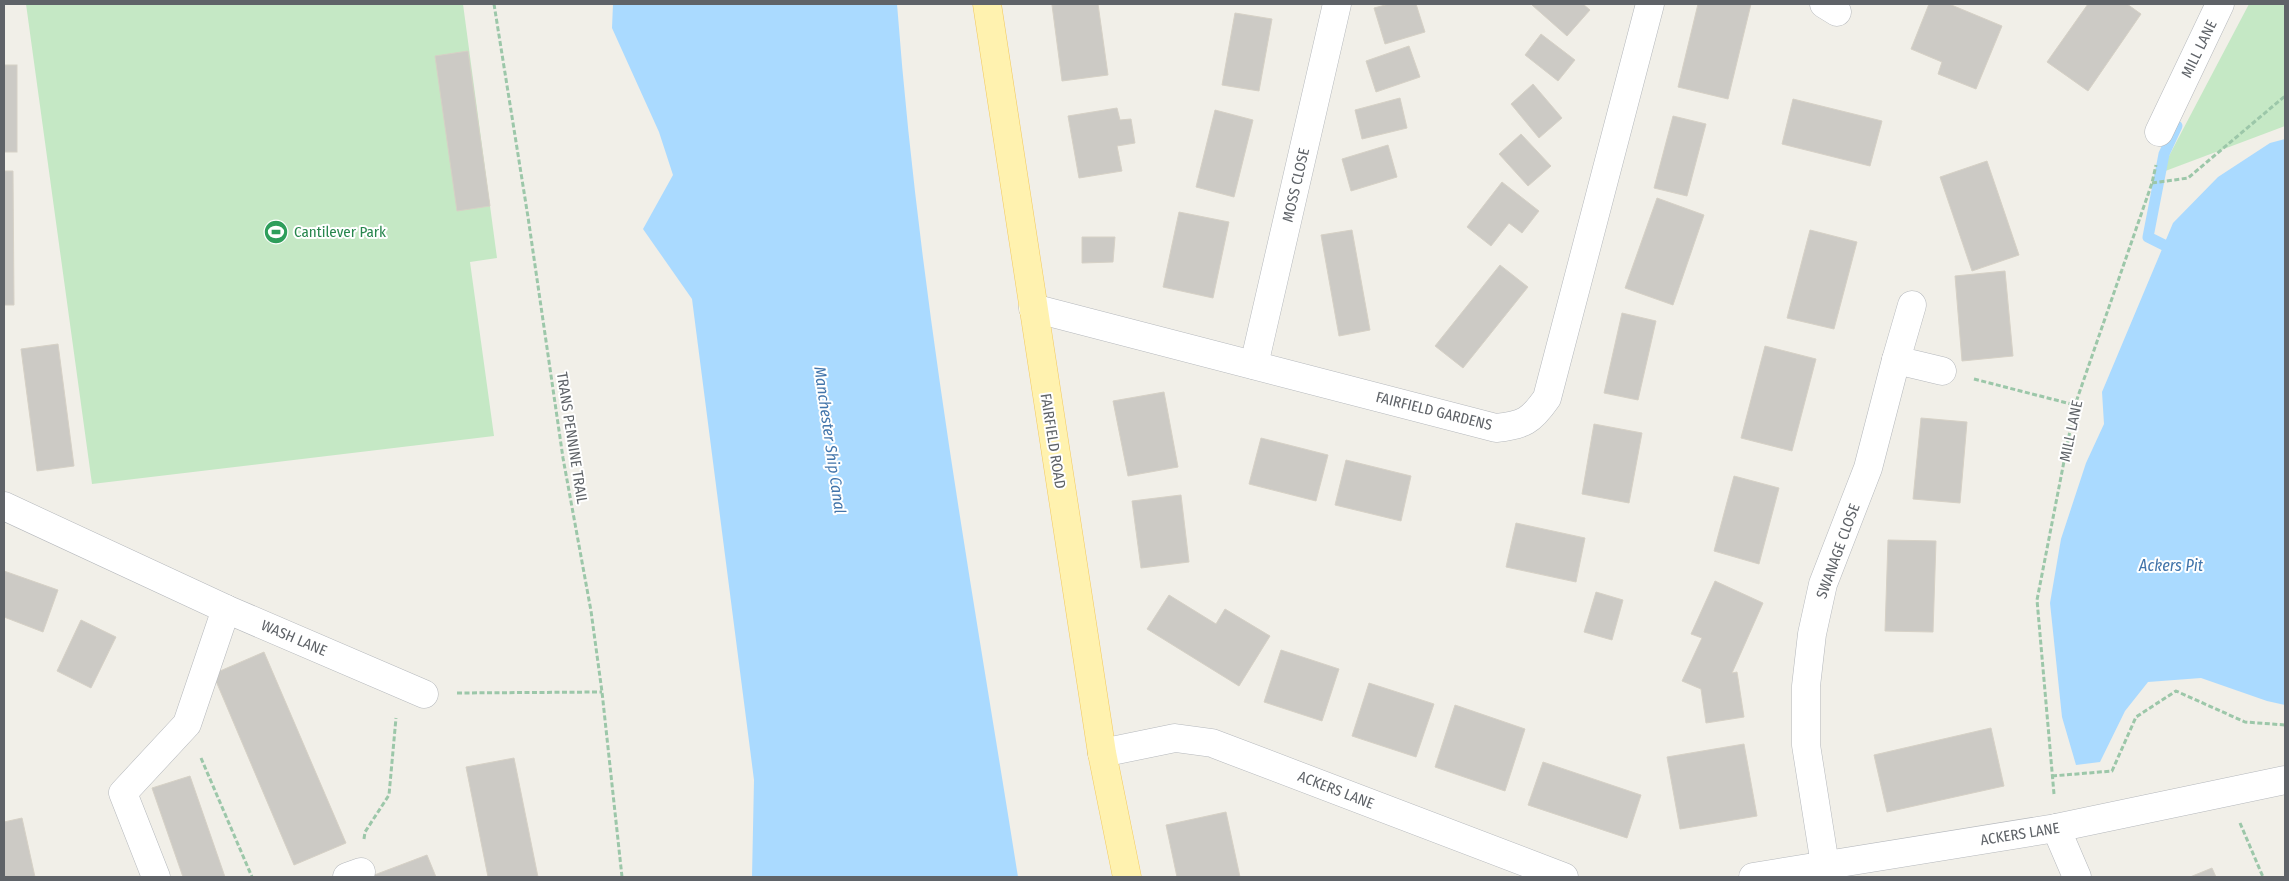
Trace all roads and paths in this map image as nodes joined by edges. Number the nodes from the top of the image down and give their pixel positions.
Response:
1 (494, 4) edge
2 (987, 4) edge
3 (1337, 4) edge
4 (1650, 4) edge
5 (2220, 4) edge
6 (2285, 96) edge
7 (2158, 132) joint
8 (2152, 183) junction
9 (1912, 305) dead end
10 (1033, 308) junction
11 (1896, 360) junction
12 (1254, 365) junction
13 (1942, 371) joint
14 (2075, 405) junction
15 (4, 506) edge
16 (226, 609) junction
17 (398, 683) junction
18 (602, 692) junction
19 (424, 694) joint
20 (187, 724) junction
21 (2285, 725) edge
22 (1102, 753) junction
23 (2052, 776) junction
24 (2285, 780) edge
25 (2226, 792) junction
26 (2056, 828) junction
27 (1825, 865) junction
28 (354, 875) edge
29 (156, 877) edge
30 (252, 877) edge
31 (622, 877) edge
32 (1127, 877) edge
33 (1564, 877) edge
34 (1753, 877) edge
35 (2078, 877) edge
36 (2263, 877) edge

1 - 18 path, TRANS PENNINE TRAIL
2 - 10 main road, FAIRFIELD ROAD
3 - 12 street, MOSS CLOSE
4 - 12 street, FAIRFIELD GARDENS
5 - 7 street, MILL LANE
6 - 8 path
7 - 8 path, MILL LANE
8 - 14 path, MILL LANE
9 - 11 street, SWANAGE CLOSE
10 - 12 street, FAIRFIELD GARDENS
10 - 22 main road, FAIRFIELD ROAD
11 - 13 street
11 - 27 street, SWANAGE CLOSE
13 - 14 path
14 - 23 path, MILL LANE
15 - 16 street, WASH LANE
16 - 17 street, WASH LANE
16 - 20 street
17 - 19 street, WASH LANE
17 - 28 path
18 - 19 path
18 - 31 path, TRANS PENNINE TRAIL
20 - 29 street
20 - 30 path
21 - 23 path
22 - 32 main road, FAIRFIELD ROAD
22 - 33 street, ACKERS LANE
23 - 26 path, MILL LANE
24 - 25 street, ACKERS LANE
25 - 26 street, ACKERS LANE
25 - 36 path
26 - 27 street, ACKERS LANE
26 - 35 street
27 - 34 street, ACKERS LANE

